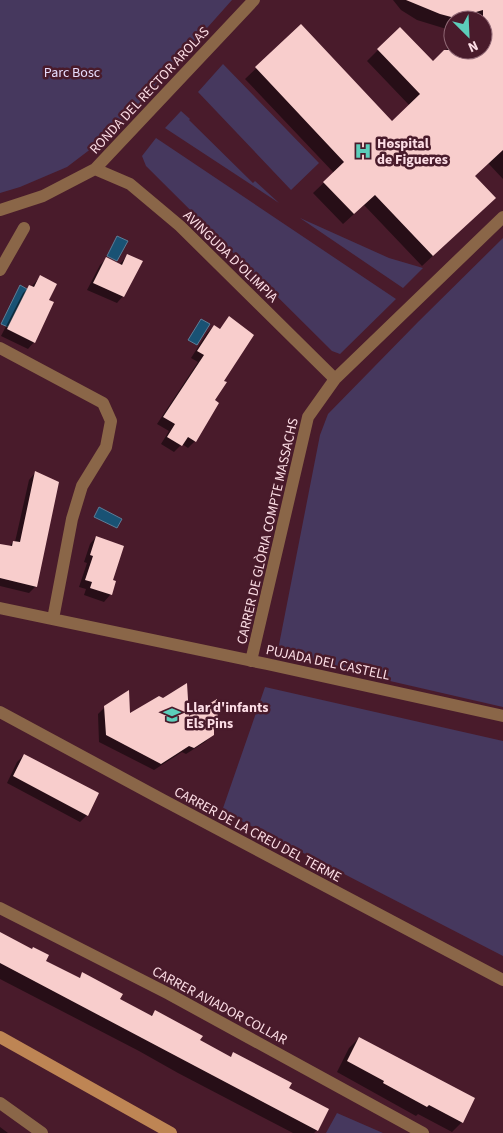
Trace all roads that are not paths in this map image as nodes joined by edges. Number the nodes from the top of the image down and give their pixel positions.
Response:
1 (254, 0) edge
2 (95, 168) junction
3 (0, 210) edge
4 (503, 217) edge
5 (24, 228) dead end
6 (1, 264) edge
7 (0, 348) edge
8 (335, 379) junction
9 (0, 608) edge
10 (52, 619) junction
11 (251, 661) junction
12 (0, 712) edge
13 (503, 716) edge
14 (0, 908) edge
15 (503, 980) edge
16 (0, 1037) edge
17 (0, 1103) edge
18 (42, 1133) edge
19 (171, 1133) edge
20 (423, 1133) edge

1 - 2 street, RONDA DEL RECTOR AROLAS
2 - 3 street, RONDA DEL RECTOR AROLAS
2 - 8 street, AVINGUDA D'OLIMPIA
4 - 8 street, CARRER DE GLÒRIA COMPTE MASSACHS
5 - 6 street
7 - 10 street
8 - 11 street, CARRER DE GLÒRIA COMPTE MASSACHS
9 - 10 street, PUJADA DEL CASTELL
10 - 11 street, PUJADA DEL CASTELL
11 - 13 street, PUJADA DEL CASTELL
12 - 15 street, CARRER DE LA CREU DEL TERME
14 - 20 street, CARRER AVIADOR COLLAR
16 - 19 main road
17 - 18 street

